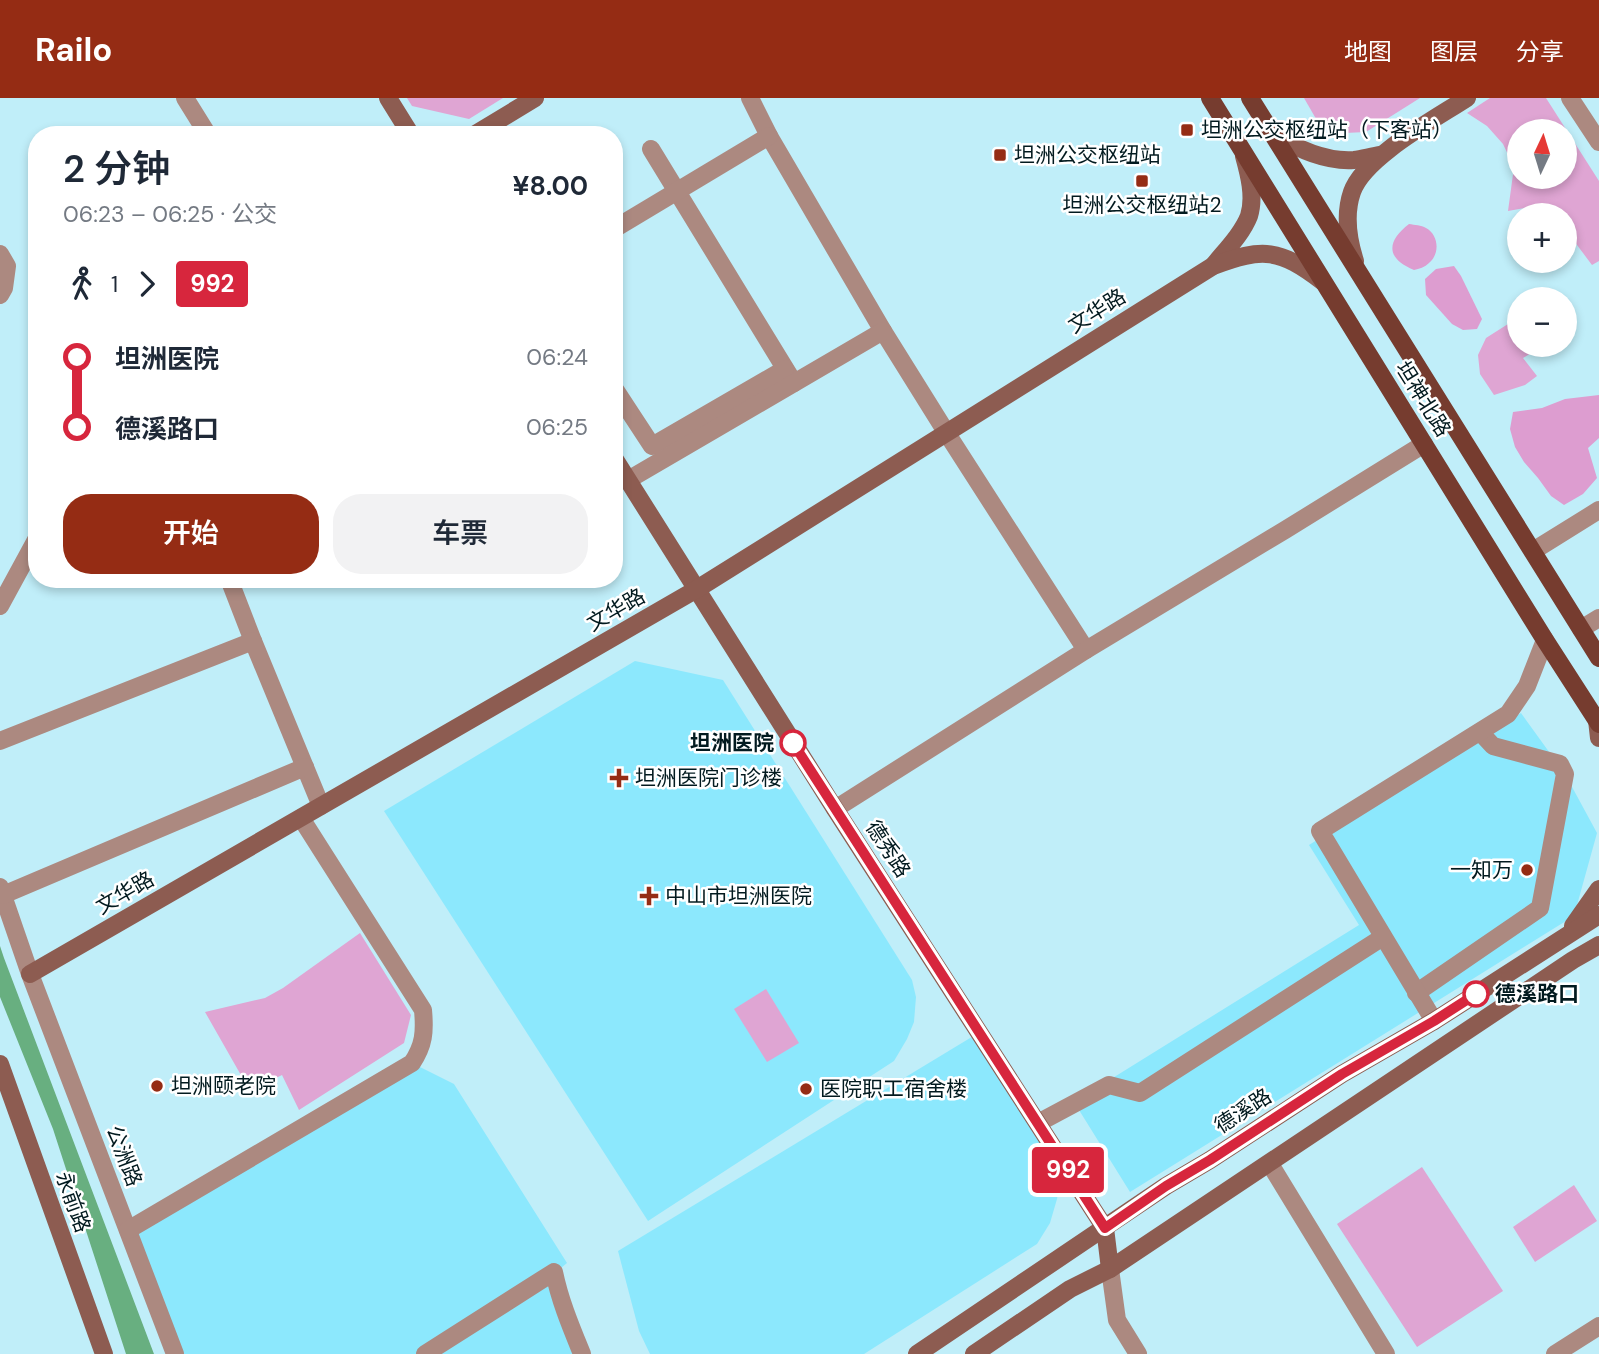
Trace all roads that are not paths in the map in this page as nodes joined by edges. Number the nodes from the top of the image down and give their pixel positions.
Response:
1 (185, 98) edge
2 (388, 98) edge
3 (535, 98) edge
4 (750, 98) edge
5 (1210, 98) edge
6 (1250, 98) edge
7 (1570, 98) edge
8 (1456, 101) edge
9 (202, 126) edge
10 (405, 126) edge
11 (489, 126) edge
12 (1271, 132) junction
13 (769, 136) junction
14 (1599, 142) edge
15 (651, 149) dead end
16 (1243, 152) junction
17 (1381, 155) junction
18 (677, 191) junction
19 (623, 224) edge
20 (0, 254) edge
21 (1213, 266) junction
22 (1357, 271) junction
23 (1324, 282) junction
24 (0, 295) edge
25 (883, 331) junction
26 (790, 376) junction
27 (623, 402) edge
28 (946, 432) junction
29 (1424, 444) junction
30 (623, 472) edge
31 (628, 480) junction
32 (1599, 509) edge
33 (1532, 551) junction
34 (28, 555) edge
35 (232, 588) edge
36 (697, 589) junction
37 (0, 606) edge
38 (1599, 618) edge
39 (1581, 629) junction
40 (1545, 640) junction
41 (253, 641) junction
42 (1086, 650) junction
43 (1599, 658) edge
44 (1598, 727) edge
45 (1480, 732) junction
46 (0, 741) edge
47 (305, 767) junction
48 (321, 806) junction
49 (835, 808) junction
50 (301, 818) junction
51 (1599, 889) edge
52 (1, 891) edge
53 (1599, 915) edge
54 (1383, 937) junction
55 (1559, 940) junction
56 (1599, 945) edge
57 (1599, 957) edge
58 (1573, 960) junction
59 (30, 974) junction
60 (1416, 993) junction
61 (1434, 1021) junction
62 (0, 1064) edge
63 (1038, 1122) junction
64 (1270, 1164) junction
65 (1105, 1228) junction
66 (128, 1230) junction
67 (1110, 1269) junction
68 (1599, 1326) edge
69 (104, 1354) edge
70 (175, 1354) edge
71 (425, 1354) edge
72 (582, 1354) edge
73 (917, 1354) edge
74 (974, 1354) edge
75 (1138, 1354) edge
76 (1386, 1354) edge
77 (1555, 1354) edge

1 - 9 street
2 - 10 street
3 - 11 street
4 - 13 street
5 - 16 main road, 坦神北路
6 - 12 main road, 坦神北路
7 - 14 street
8 - 17 street
12 - 17 street
12 - 22 main road, 坦神北路
13 - 18 street
13 - 25 street
15 - 18 street
16 - 21 street
16 - 23 main road, 坦神北路
17 - 22 street
18 - 19 street
18 - 26 street
20 - 24 street
21 - 23 street
21 - 28 street, 文华路
22 - 33 main road, 坦神北路
23 - 29 main road, 坦神北路
25 - 26 street
25 - 28 street
26 - 27 street
26 - 31 street
28 - 36 street, 文华路
28 - 42 street
29 - 40 main road, 坦神北路
29 - 42 street
30 - 31 street, 德秀路
31 - 36 street, 德秀路
32 - 33 street
33 - 39 main road, 坦神北路
34 - 37 street
35 - 41 street
36 - 48 street, 文华路
36 - 49 street, 德秀路
38 - 39 street
39 - 43 main road, 坦神北路
40 - 44 main road, 坦神北路
40 - 45 street
41 - 46 street
41 - 47 street
42 - 49 street
45 - 54 street
45 - 60 street
47 - 48 street
47 - 52 street
48 - 50 street, 文华路
49 - 63 street, 德秀路
50 - 59 street, 文华路
50 - 66 street
51 - 55 street
52 - 59 street, 公洲路
53 - 55 street, 德溪路
54 - 60 street
54 - 63 street
55 - 61 street, 德溪路
56 - 58 street
57 - 58 street
58 - 64 street
59 - 66 street, 公洲路
60 - 61 street
61 - 65 street, 德溪路
62 - 69 street, 永前路
63 - 65 street, 德秀路
64 - 67 street
64 - 76 street
65 - 67 street, 德秀路
65 - 73 street, 德溪路
66 - 70 street, 公洲路
67 - 74 street
67 - 75 street
68 - 77 street
71 - 72 street

